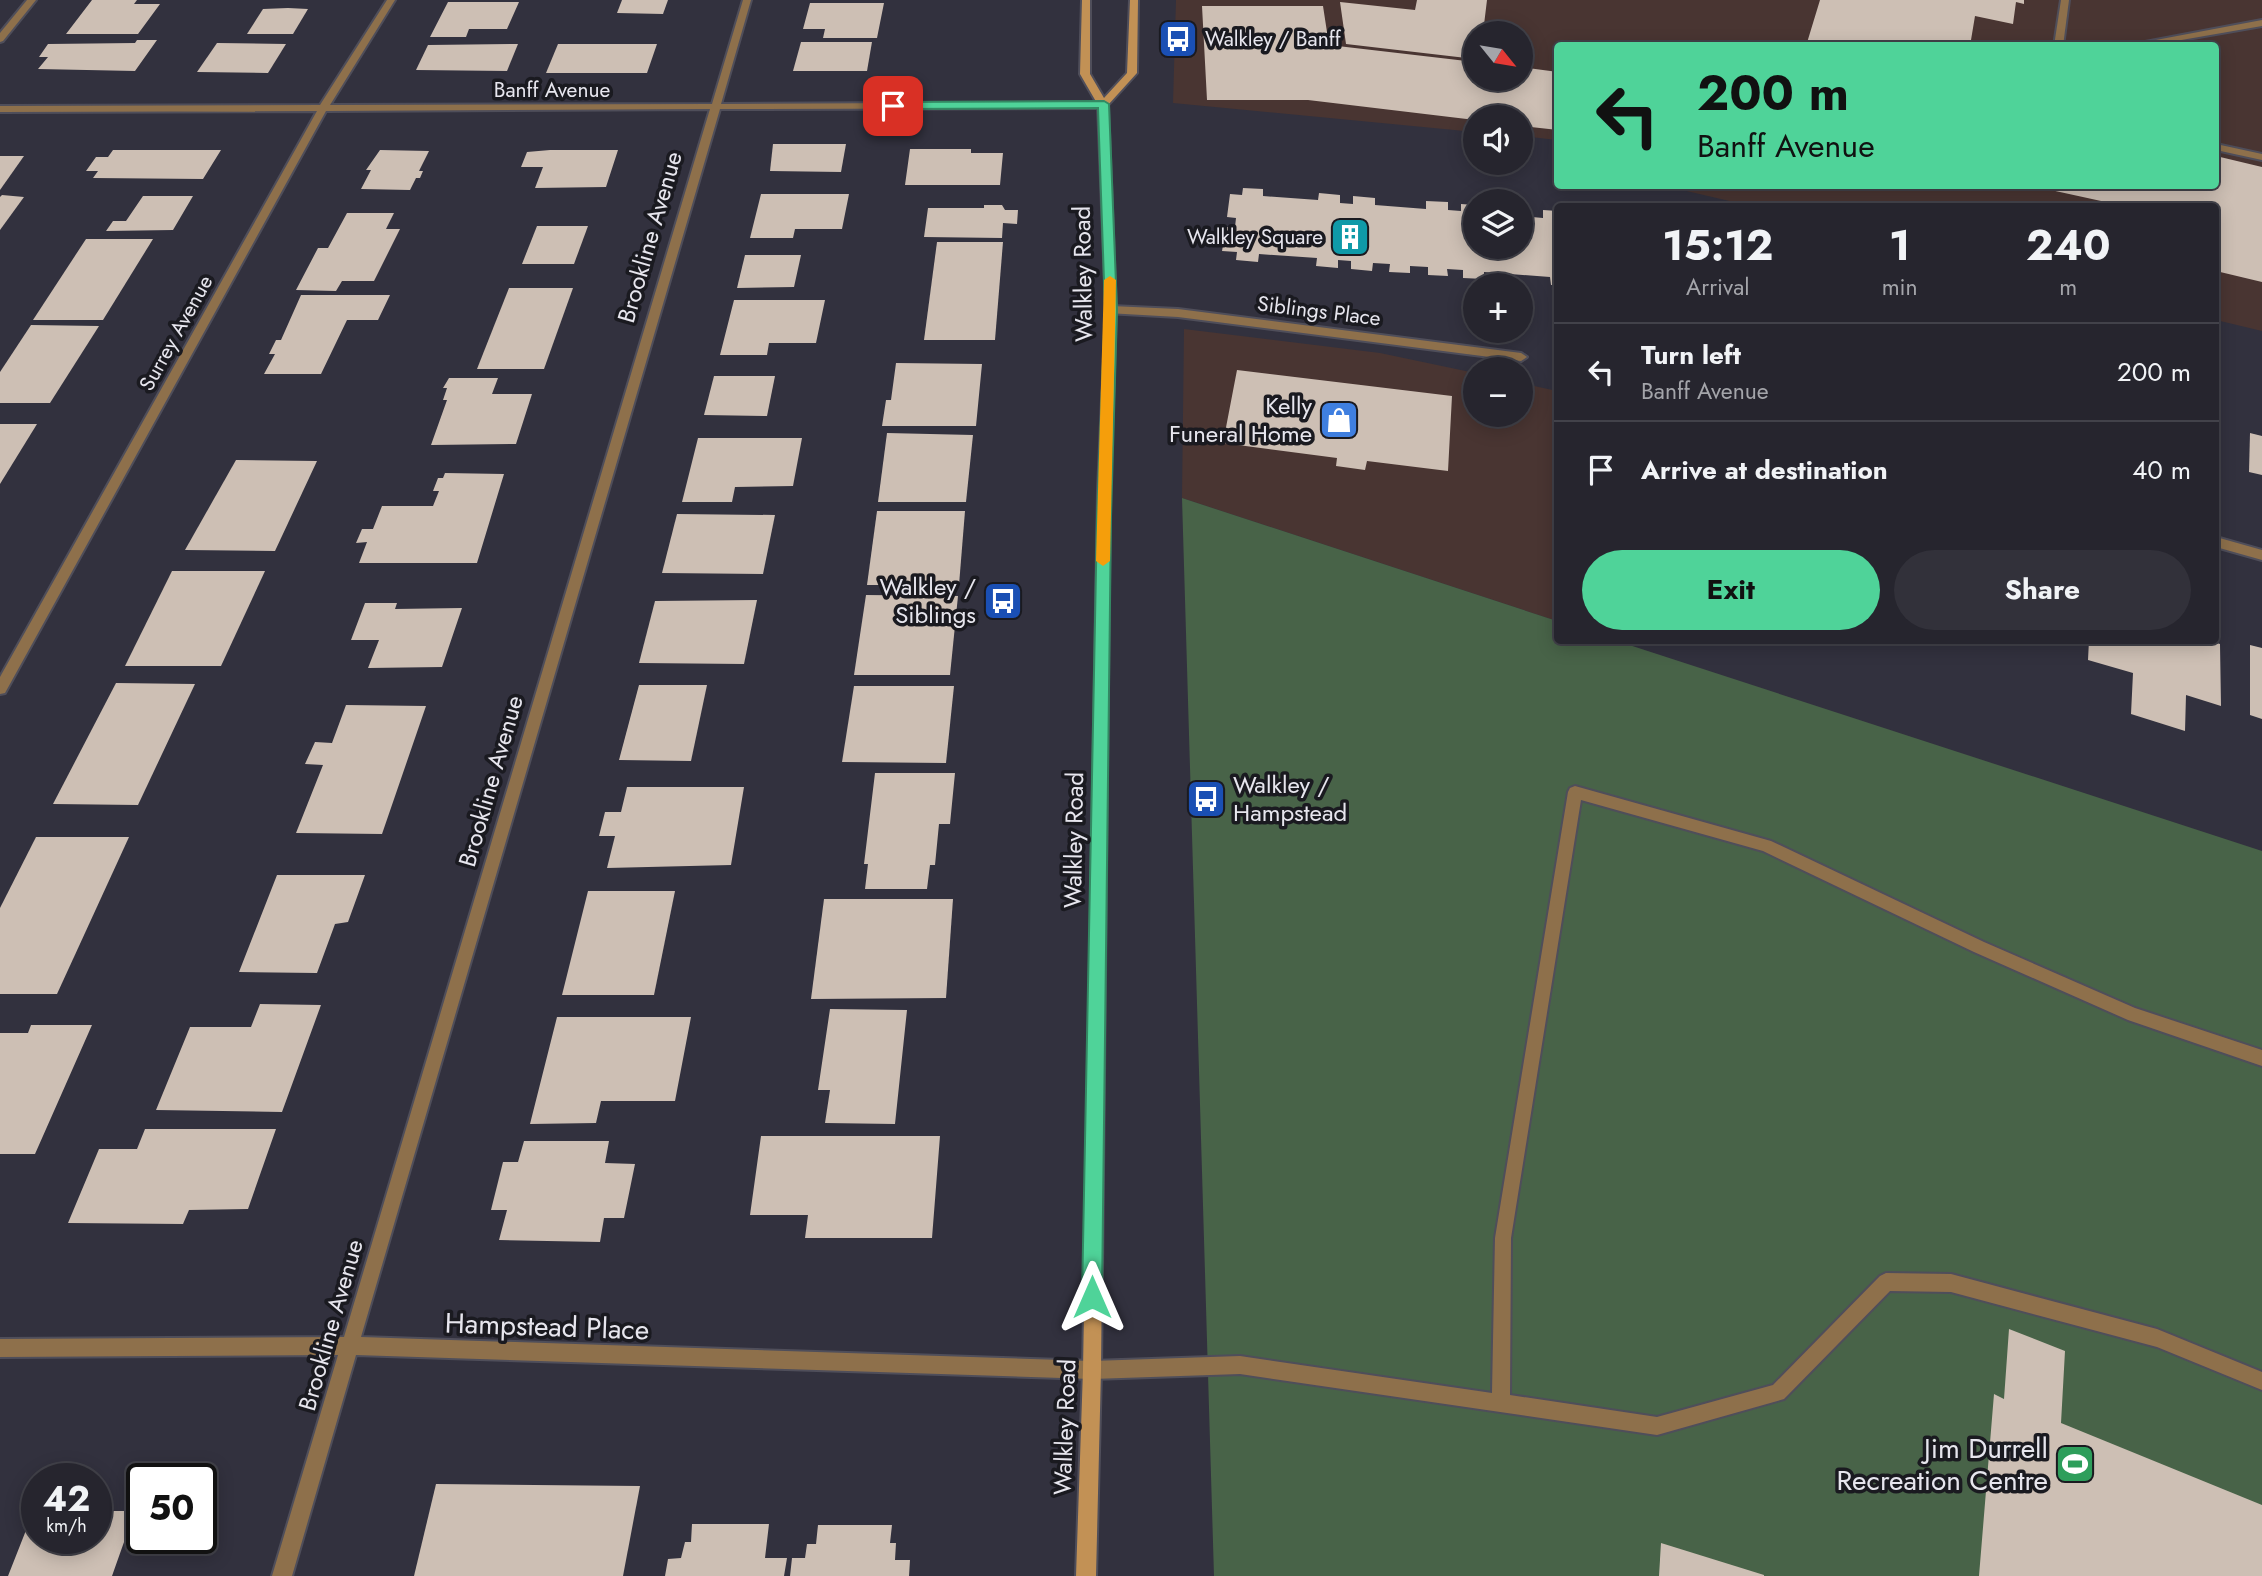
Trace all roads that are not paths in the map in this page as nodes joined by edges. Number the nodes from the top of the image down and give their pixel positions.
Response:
1 (32, 0) edge
2 (391, 0) edge
3 (747, 0) edge
4 (1086, 0) edge
5 (1134, 0) edge
6 (2065, 0) edge
7 (2262, 23) edge
8 (0, 39) edge
9 (2059, 42) edge
10 (2151, 42) edge
11 (1104, 104) junction
12 (715, 108) junction
13 (0, 110) edge
14 (322, 110) junction
15 (2219, 148) edge
16 (2262, 157) edge
17 (1111, 310) junction
18 (1521, 357) dead end
19 (2219, 543) edge
20 (2262, 555) edge
21 (0, 688) edge
22 (2262, 1058) edge
23 (351, 1346) junction
24 (0, 1348) edge
25 (1092, 1370) junction
26 (2262, 1381) edge
27 (1501, 1404) junction
28 (282, 1576) edge
29 (1086, 1576) edge

1 - 8 street
2 - 14 street, Surrey Avenue
3 - 12 street, Brookline Avenue
4 - 11 main road
5 - 11 main road
6 - 9 street
7 - 10 street
11 - 12 street, Banff Avenue
11 - 17 main road, Walkley Road
12 - 14 street, Banff Avenue
12 - 23 street, Brookline Avenue
13 - 14 street, Banff Avenue
14 - 21 street, Surrey Avenue
15 - 16 street
17 - 18 street, Siblings Place
17 - 25 main road, Walkley Road
19 - 20 street
22 - 27 street
23 - 24 street, Hampstead Place
23 - 25 street, Hampstead Place
23 - 28 street, Brookline Avenue
25 - 27 street, Hampstead Place
25 - 29 main road, Walkley Road
26 - 27 street, Hampstead Place

